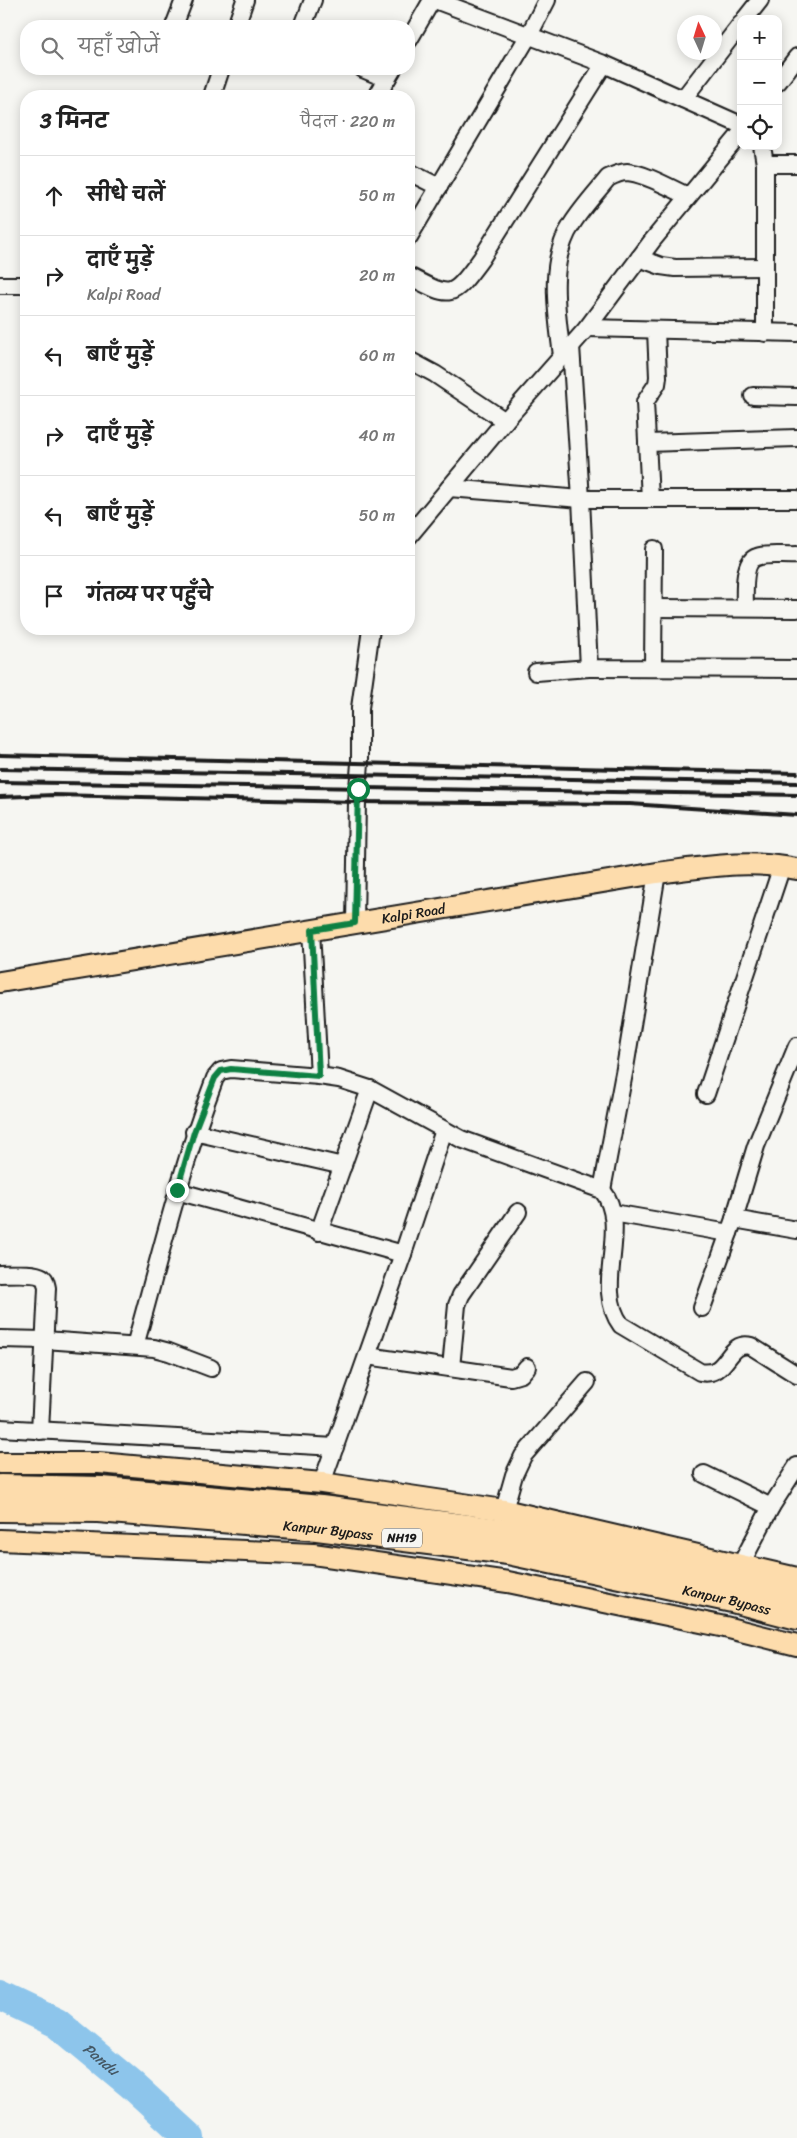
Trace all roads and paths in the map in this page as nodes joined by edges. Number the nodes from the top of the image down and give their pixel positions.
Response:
1 (184, 0) edge
2 (244, 0) edge
3 (313, 0) edge
4 (433, 0) edge
5 (548, 0) edge
6 (760, 0) edge
7 (748, 15) edge
8 (176, 20) edge
9 (238, 20) edge
10 (305, 20) edge
11 (737, 29) edge
12 (415, 30) edge
13 (529, 35) junction
14 (797, 56) edge
15 (604, 64) junction
16 (219, 75) edge
17 (389, 75) edge
18 (782, 77) edge
19 (214, 90) edge
20 (381, 90) edge
21 (683, 99) junction
22 (737, 123) edge
23 (737, 138) edge
24 (763, 150) edge
25 (765, 164) junction
26 (797, 164) edge
27 (415, 175) edge
28 (439, 187) junction
29 (688, 196) junction
30 (415, 227) edge
31 (639, 258) junction
32 (765, 267) junction
33 (415, 279) edge
34 (0, 285) edge
35 (20, 285) edge
36 (587, 328) junction
37 (656, 330) junction
38 (764, 333) junction
39 (797, 333) edge
40 (566, 351) junction
41 (415, 363) edge
42 (753, 396) dead end
43 (797, 397) edge
44 (505, 420) junction
45 (797, 438) edge
46 (647, 443) junction
47 (449, 488) junction
48 (581, 499) junction
49 (650, 499) junction
50 (797, 499) edge
51 (415, 529) edge
52 (654, 549) dead end
53 (797, 555) edge
54 (654, 608) junction
55 (745, 608) junction
56 (797, 609) edge
57 (370, 635) edge
58 (589, 668) junction
59 (653, 668) junction
60 (797, 669) edge
61 (536, 672) dead end
62 (789, 868) edge
63 (657, 873) junction
64 (355, 923) junction
65 (312, 930) junction
66 (0, 982) edge
67 (797, 1046) edge
68 (319, 1076) junction
69 (370, 1089) junction
70 (706, 1094) dead end
71 (444, 1130) junction
72 (194, 1132) junction
73 (343, 1166) junction
74 (177, 1190) junction
75 (602, 1190) junction
76 (518, 1212) dead end
77 (613, 1214) junction
78 (732, 1226) junction
79 (797, 1230) edge
80 (319, 1232) junction
81 (403, 1254) junction
82 (0, 1274) edge
83 (702, 1308) dead end
84 (0, 1339) edge
85 (45, 1340) junction
86 (135, 1346) junction
87 (367, 1356) junction
88 (527, 1367) dead end
89 (211, 1368) dead end
90 (451, 1368) junction
91 (797, 1375) edge
92 (587, 1382) dead end
93 (0, 1428) edge
94 (40, 1431) junction
95 (334, 1447) junction
96 (0, 1463) edge
97 (797, 1466) edge
98 (704, 1474) dead end
99 (322, 1483) junction
100 (0, 1487) edge
101 (771, 1507) junction
102 (0, 1509) edge
103 (504, 1510) junction
104 (0, 1540) edge
105 (741, 1564) junction
106 (797, 1578) edge
107 (797, 1595) edge
108 (797, 1617) edge
109 (797, 1645) edge

1 - 8 street
2 - 9 street
3 - 10 street
4 - 12 street
4 - 13 street
5 - 13 street
6 - 7 street
11 - 21 street
13 - 15 street
13 - 28 street
14 - 18 street
15 - 21 street
15 - 33 street
16 - 19 street
17 - 20 street
21 - 22 street
23 - 29 street
24 - 25 street
25 - 26 street
25 - 32 street
27 - 28 street
28 - 30 street
29 - 31 street
29 - 40 street
31 - 32 street
31 - 36 street
32 - 38 street
34 - 35 street
36 - 37 street
36 - 40 street
37 - 38 street
37 - 46 street
38 - 39 street
40 - 44 street
40 - 48 street
41 - 44 street
42 - 43 street
44 - 47 street
45 - 46 street
46 - 49 street
47 - 48 street
47 - 51 street
48 - 49 street
48 - 58 street
49 - 50 street
52 - 54 street
53 - 55 street
54 - 55 street
54 - 59 street
55 - 56 street
57 - 64 street
58 - 59 street
58 - 61 street
59 - 60 street
62 - 63 main road, Kalpi Road
62 - 70 street
63 - 64 main road, Kalpi Road
63 - 75 street
64 - 65 main road, Kalpi Road
65 - 66 main road, Kalpi Road
65 - 68 street
67 - 78 street
68 - 69 street
68 - 72 street
69 - 71 street
69 - 73 street
71 - 75 street
71 - 81 street
72 - 73 street
72 - 74 street
73 - 80 street
74 - 80 street
74 - 86 street
75 - 77 street
76 - 90 street
77 - 78 street
77 - 91 street
78 - 79 street
78 - 83 street
80 - 81 street
81 - 87 street
82 - 85 street
84 - 85 street
85 - 86 street
85 - 94 street
86 - 89 street
87 - 90 street
87 - 95 street
88 - 90 street
92 - 103 street
93 - 94 street
94 - 95 street
95 - 99 street
96 - 99 main road
97 - 101 street
98 - 101 street
99 - 103 main road
100 - 107 highway, Kanpur Bypass / NH19
101 - 105 street
102 - 108 highway, Kanpur Bypass / NH19
103 - 105 main road
104 - 109 main road
105 - 106 main road

